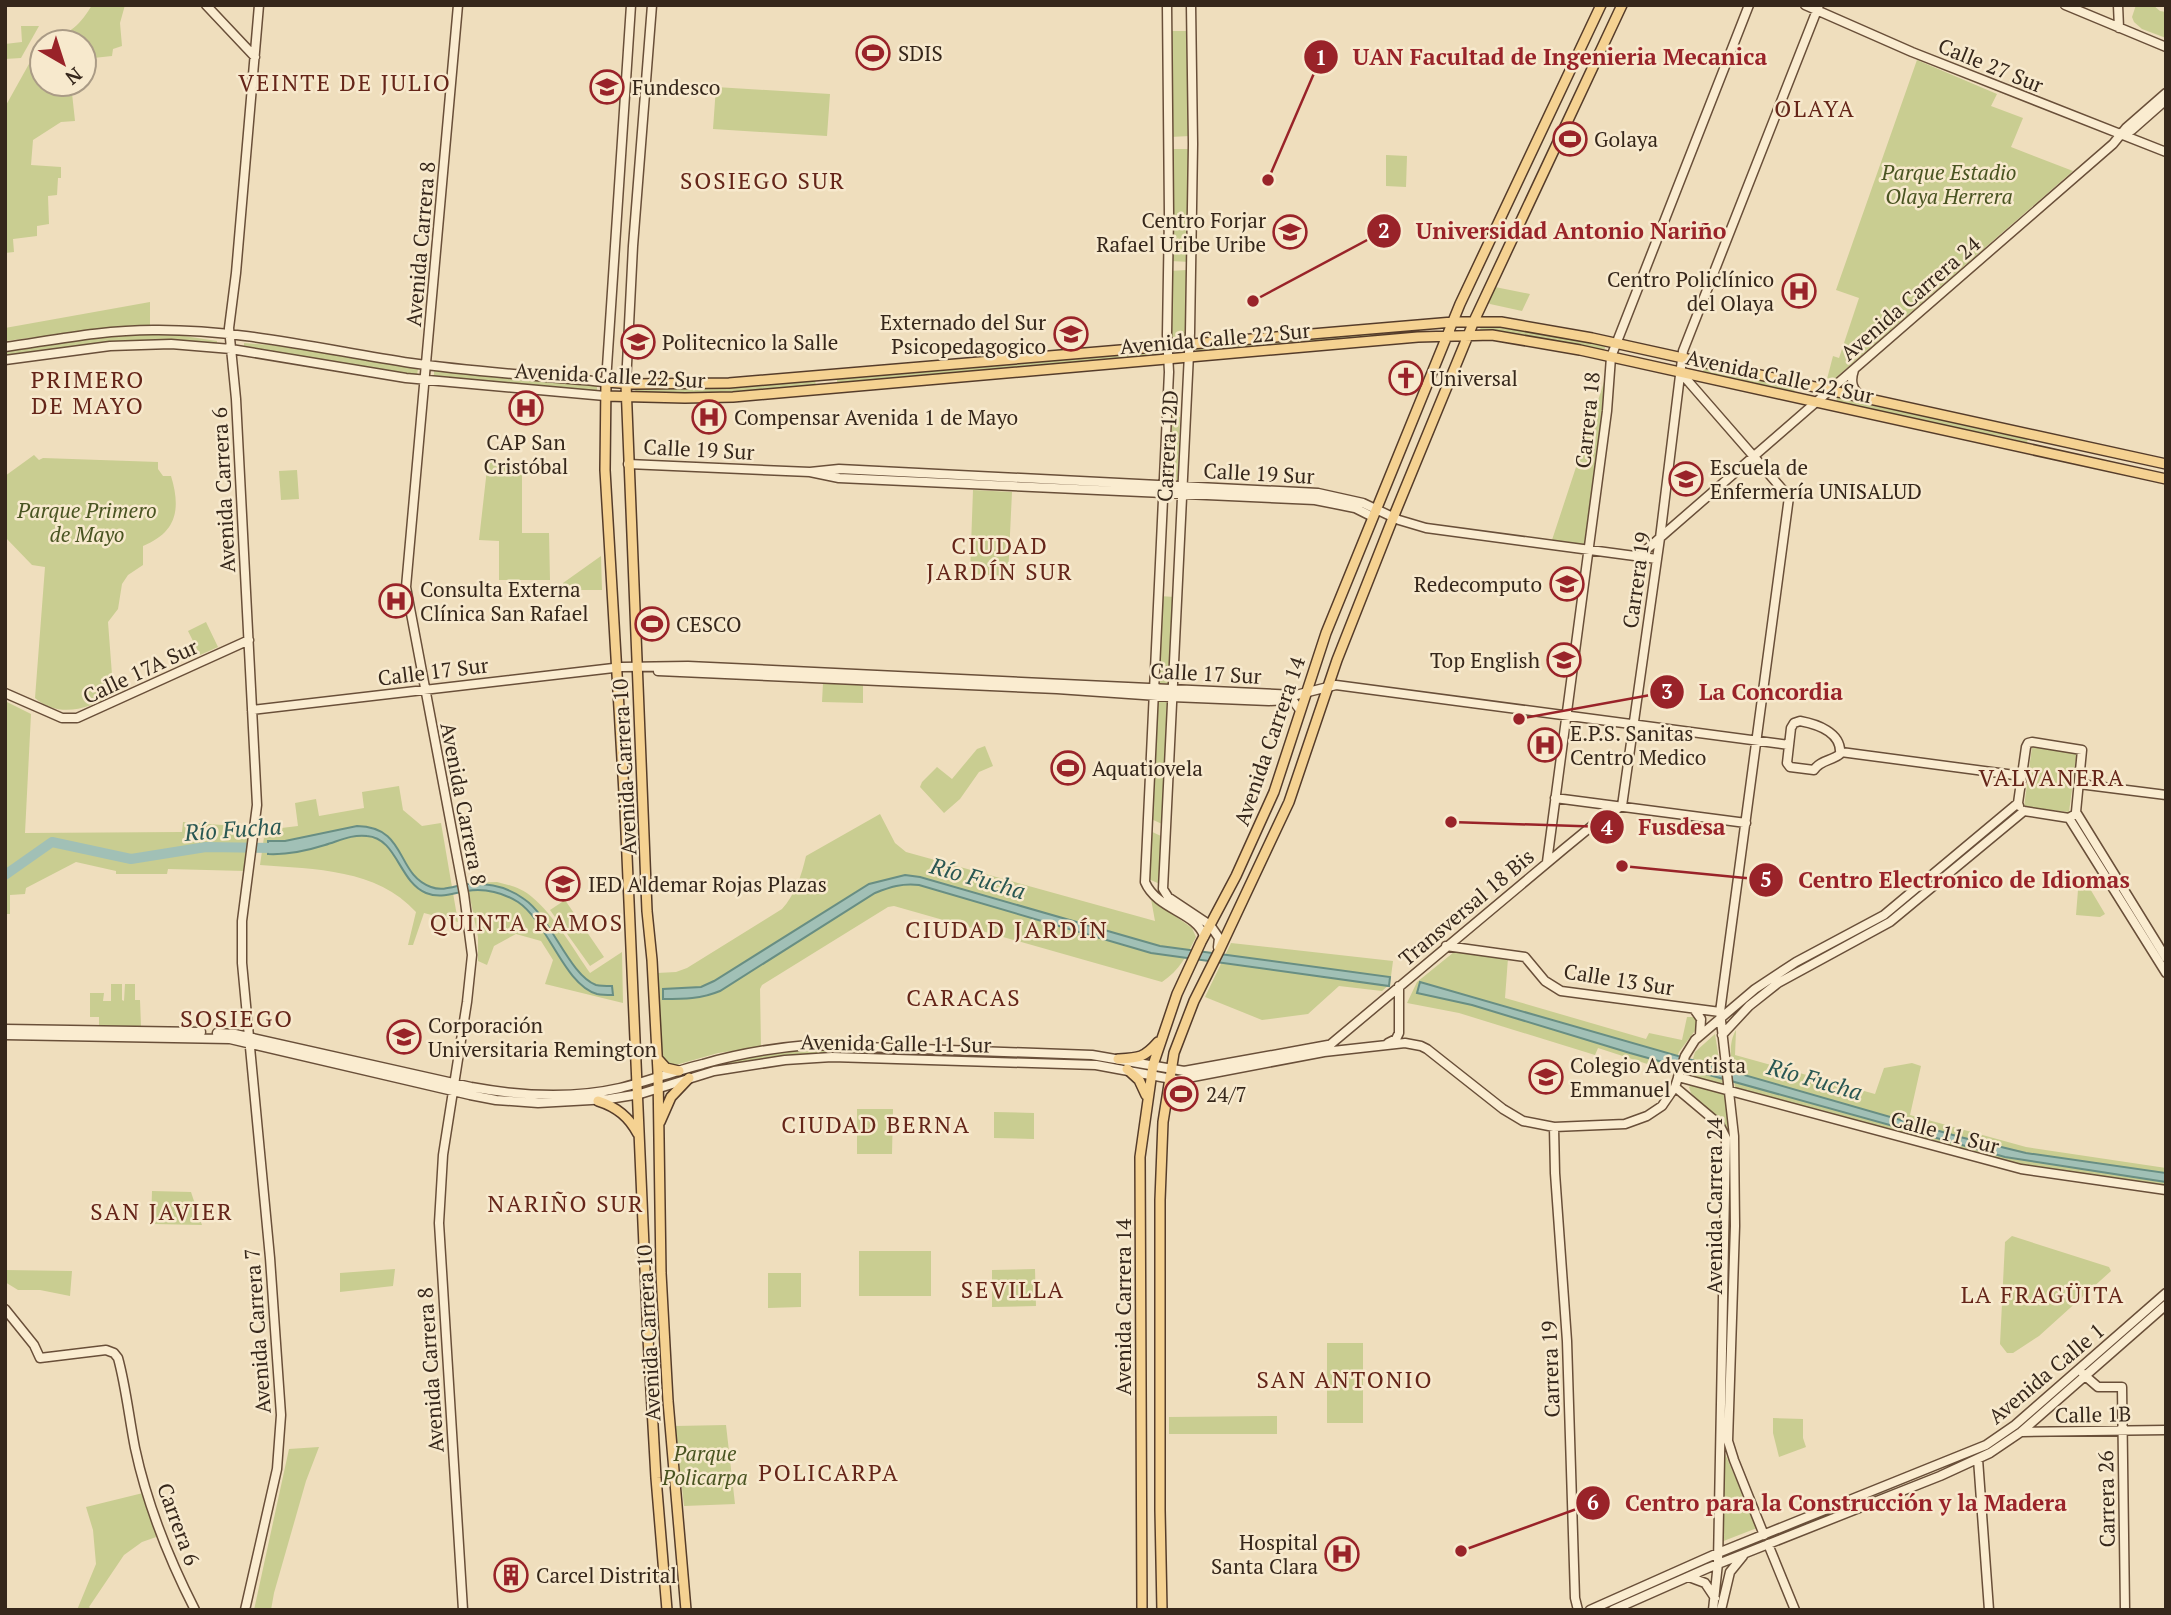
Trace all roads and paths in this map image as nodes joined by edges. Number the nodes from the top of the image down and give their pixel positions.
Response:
1 (206, 5) edge
2 (259, 5) edge
3 (458, 5) edge
4 (631, 5) edge
5 (652, 5) edge
6 (1167, 5) edge
7 (1191, 5) edge
8 (1601, 5) edge
9 (1622, 5) edge
10 (1749, 5) edge
11 (1805, 5) edge
12 (2065, 5) edge
13 (2118, 5) edge
14 (1818, 8) edge
15 (2119, 28) junction
16 (2166, 47) edge
17 (255, 57) junction
18 (2166, 93) edge
19 (2166, 100) edge
20 (2121, 136) junction
21 (2166, 152) edge
22 (1482, 301) junction
23 (1453, 321) junction
24 (1474, 321) junction
25 (1501, 322) junction
26 (230, 335) junction
27 (1447, 335) junction
28 (1468, 335) junction
29 (1189, 344) junction
30 (1616, 344) junction
31 (1167, 346) junction
32 (5, 347) edge
33 (231, 349) junction
34 (1611, 357) junction
35 (1188, 358) junction
36 (1683, 358) junction
37 (5, 360) edge
38 (1168, 360) junction
39 (427, 365) junction
40 (1854, 370) junction
41 (1681, 373) junction
42 (425, 380) junction
43 (606, 382) junction
44 (626, 384) junction
45 (1830, 391) junction
46 (605, 396) junction
47 (626, 398) junction
48 (1864, 398) junction
49 (1817, 402) junction
50 (1754, 457) junction
51 (628, 464) junction
52 (2166, 464) edge
53 (2166, 479) edge
54 (1163, 488) junction
55 (1182, 490) junction
56 (1374, 513) junction
57 (1393, 517) junction
58 (1660, 538) junction
59 (1588, 550) junction
60 (1639, 556) junction
61 (1657, 559) junction
62 (248, 640) junction
63 (636, 667) junction
64 (617, 668) junction
65 (1328, 686) junction
66 (424, 689) junction
67 (1153, 692) junction
68 (5, 693) edge
69 (1172, 693) junction
70 (1305, 693) junction
71 (252, 710) junction
72 (1300, 710) junction
73 (1566, 716) junction
74 (1633, 724) junction
75 (1756, 740) junction
76 (1789, 745) junction
77 (1841, 752) junction
78 (2022, 776) junction
79 (2079, 784) junction
80 (2166, 795) edge
81 (1555, 798) junction
82 (2018, 803) junction
83 (1622, 806) junction
84 (2024, 811) junction
85 (2073, 815) junction
86 (1746, 823) junction
87 (1547, 862) junction
88 (1463, 920) dead end
89 (242, 921) joint
90 (1210, 925) junction
91 (1462, 932) junction
92 (1204, 936) junction
93 (1840, 944) junction
94 (1446, 946) junction
95 (1465, 949) junction
96 (1218, 950) junction
97 (2166, 958) edge
98 (2166, 973) edge
99 (1399, 986) junction
100 (1694, 1009) junction
101 (1720, 1015) junction
102 (1400, 1028) junction
103 (5, 1029) edge
104 (5, 1035) edge
105 (1700, 1035) junction
106 (1723, 1035) junction
107 (1161, 1038) junction
108 (249, 1040) junction
109 (1381, 1046) junction
110 (1421, 1046) junction
111 (1326, 1049) junction
112 (656, 1055) junction
113 (1118, 1059) junction
114 (1127, 1069) junction
115 (679, 1070) junction
116 (1152, 1070) junction
117 (1680, 1073) junction
118 (1170, 1074) junction
119 (658, 1077) junction
120 (689, 1078) junction
121 (637, 1084) junction
122 (452, 1087) junction
123 (1675, 1087) junction
124 (658, 1088) junction
125 (1729, 1088) junction
126 (638, 1094) junction
127 (1743, 1095) junction
128 (1147, 1097) junction
129 (598, 1101) junction
130 (1733, 1116) junction
131 (658, 1127) junction
132 (1554, 1127) junction
133 (1726, 1135) junction
134 (640, 1137) junction
135 (2166, 1190) edge
136 (2166, 1293) edge
137 (2166, 1305) edge
138 (5, 1309) edge
139 (2082, 1373) junction
140 (2166, 1430) edge
141 (2123, 1431) junction
142 (2021, 1432) junction
143 (1978, 1459) junction
144 (1764, 1535) junction
145 (1768, 1544) junction
146 (1748, 1551) junction
147 (1718, 1553) junction
148 (1718, 1563) junction
149 (1686, 1577) junction
150 (1715, 1599) junction
151 (195, 1610) edge
152 (245, 1610) edge
153 (463, 1610) edge
154 (667, 1610) edge
155 (686, 1610) edge
156 (1142, 1610) edge
157 (1162, 1610) edge
158 (1578, 1610) edge
159 (1590, 1610) edge
160 (1613, 1610) edge
161 (1713, 1610) edge
162 (1721, 1610) edge
163 (1795, 1610) edge
164 (1989, 1610) edge
165 (2125, 1610) edge

1 - 17 main road
2 - 17 main road
3 - 39 main road, Avenida Carrera 8
4 - 43 main road, Avenida Carrera 10
5 - 44 main road, Avenida Carrera 10
6 - 31 main road, Carrera 12D
7 - 29 main road, Carrera 12D
8 - 23 main road, Avenida Carrera 14
9 - 22 main road, Avenida Carrera 14
10 - 30 main road, Carrera 18
11 - 14 main road, Calle 27 Sur
12 - 15 main road
13 - 15 main road
14 - 20 main road, Calle 27 Sur
14 - 36 main road, Carrera 19
15 - 16 main road
17 - 26 main road, Avenida Carrera 6
18 - 20 main road, Avenida Carrera 24
19 - 20 main road, Avenida Carrera 24
20 - 21 main road, Calle 27 Sur
20 - 40 main road, Avenida Carrera 24
22 - 24 main road, Avenida Carrera 14
22 - 25 main road
23 - 24 main road, Avenida Calle 22 Sur
23 - 27 main road, Avenida Carrera 14
23 - 29 main road, Avenida Calle 22 Sur
24 - 25 main road, Avenida Calle 22 Sur
24 - 28 main road, Avenida Carrera 14
25 - 30 main road, Avenida Calle 22 Sur
26 - 32 main road, Avenida Calle 22 Sur
26 - 33 main road, Avenida Carrera 6
26 - 39 main road, Avenida Calle 22 Sur
27 - 28 main road, Avenida Calle 22 Sur
27 - 35 main road, Avenida Calle 22 Sur
27 - 56 main road, Avenida Carrera 14
28 - 34 main road, Avenida Calle 22 Sur
28 - 57 main road, Avenida Carrera 14
29 - 31 main road, Avenida Calle 22 Sur
29 - 35 main road, Carrera 12D
30 - 34 main road, Carrera 18
30 - 36 main road, Avenida Calle 22 Sur
31 - 38 main road, Carrera 12D
31 - 44 main road, Avenida Calle 22 Sur
33 - 37 main road, Avenida Calle 22 Sur
33 - 42 main road, Avenida Calle 22 Sur
33 - 62 main road, Avenida Carrera 6
34 - 41 main road, Avenida Calle 22 Sur
34 - 59 main road, Carrera 18
35 - 38 main road, Avenida Calle 22 Sur
35 - 55 main road, Carrera 12D
36 - 41 main road, Carrera 19
36 - 45 main road, Avenida Calle 22 Sur
38 - 47 main road, Avenida Calle 22 Sur
38 - 54 main road, Carrera 12D
39 - 42 main road, Avenida Carrera 8
39 - 43 main road, Avenida Calle 22 Sur
40 - 45 main road, Avenida Carrera 24
40 - 48 main road
41 - 49 main road, Avenida Calle 22 Sur
41 - 50 main road
41 - 58 main road, Carrera 19
42 - 46 main road, Avenida Calle 22 Sur
42 - 66 main road, Avenida Carrera 8
43 - 44 main road, Avenida Calle 22 Sur
43 - 46 main road, Avenida Carrera 10
44 - 47 main road, Avenida Carrera 10
45 - 48 main road, Avenida Calle 22 Sur
45 - 49 main road, Avenida Carrera 24
46 - 47 main road, Avenida Calle 22 Sur
46 - 64 main road, Avenida Carrera 10
47 - 51 main road, Avenida Carrera 10
48 - 52 main road, Avenida Calle 22 Sur
49 - 50 main road, Avenida Carrera 24
49 - 53 main road, Avenida Calle 22 Sur
50 - 58 main road, Avenida Carrera 24
50 - 75 main road, Avenida Carrera 24
51 - 54 main road, Calle 19 Sur
51 - 63 main road, Avenida Carrera 10
54 - 55 main road, Calle 19 Sur
54 - 67 main road, Carrera 12D
55 - 56 main road, Calle 19 Sur
55 - 69 main road, Carrera 12D
56 - 57 main road, Calle 19 Sur
56 - 70 main road, Avenida Carrera 14
57 - 59 main road, Calle 19 Sur
57 - 65 main road, Avenida Carrera 14
58 - 60 main road, Avenida Carrera 24
58 - 61 main road, Carrera 19
59 - 60 main road, Calle 19 Sur
59 - 73 main road, Carrera 18
60 - 61 main road, Calle 19 Sur
61 - 74 main road, Carrera 19
62 - 68 main road, Calle 17A Sur
62 - 71 main road, Avenida Carrera 6
63 - 64 main road, Calle 17 Sur
63 - 67 main road, Calle 17 Sur
63 - 112 main road, Avenida Carrera 10
64 - 66 main road, Calle 17 Sur
64 - 121 main road, Avenida Carrera 10
65 - 70 main road, Calle 17 Sur
65 - 73 main road, Calle 17 Sur
65 - 96 main road, Avenida Carrera 14
66 - 71 main road, Calle 17 Sur
66 - 122 main road, Avenida Carrera 8
67 - 69 main road, Calle 17 Sur
67 - 92 main road, Carrera 12D
69 - 70 main road, Calle 17 Sur
69 - 72 main road, Calle 17 Sur
69 - 90 main road, Carrera 12D
70 - 72 main road, Avenida Carrera 14
71 - 89 main road, Avenida Carrera 6
72 - 90 main road, Avenida Carrera 14
73 - 74 main road, Calle 17 Sur
73 - 81 main road, Carrera 18
74 - 75 main road, Calle 17 Sur
74 - 83 main road, Carrera 19
75 - 76 main road, Calle 17 Sur
75 - 86 main road, Avenida Carrera 24
76 - 77 main road
76 - 77 main road
77 - 78 main road
78 - 79 main road
78 - 82 main road
79 - 80 main road
79 - 85 main road
81 - 83 main road
81 - 87 main road, Carrera 18
82 - 84 main road
82 - 93 main road
83 - 86 main road
83 - 87 main road, Transversal 18 Bis
84 - 85 main road
84 - 93 main road
85 - 97 main road
85 - 98 main road
86 - 101 main road, Avenida Carrera 24
87 - 91 main road, Transversal 18 Bis
88 - 91 main road
89 - 108 main road, Avenida Carrera 7
90 - 92 main road, Avenida Carrera 14
90 - 96 main road
91 - 94 main road, Transversal 18 Bis
91 - 95 main road
92 - 107 main road, Avenida Carrera 14
93 - 101 main road
93 - 106 main road
94 - 95 main road
94 - 99 main road, Transversal 18 Bis
95 - 100 main road, Calle 13 Sur
96 - 118 main road, Avenida Carrera 14
99 - 102 main road
99 - 111 main road, Avenida Calle 11 Sur
100 - 101 main road, Calle 13 Sur
100 - 105 main road
101 - 105 main road
101 - 106 main road, Avenida Carrera 24
102 - 109 main road
102 - 110 main road
103 - 108 main road, Avenida Calle 11 Sur
104 - 108 main road, Avenida Calle 11 Sur
105 - 117 main road
106 - 125 main road, Avenida Carrera 24
107 - 113 main road
107 - 116 main road, Avenida Carrera 14
108 - 122 main road, Avenida Calle 11 Sur
108 - 152 main road, Avenida Carrera 7
109 - 110 main road
109 - 111 main road
110 - 132 main road
111 - 118 main road, Avenida Calle 11 Sur
112 - 115 main road
112 - 119 main road, Avenida Carrera 10
113 - 115 main road, Avenida Calle 11 Sur
113 - 116 main road, Avenida Calle 11 Sur
114 - 116 main road, Avenida Calle 11 Sur
114 - 120 main road, Avenida Calle 11 Sur
114 - 128 main road
115 - 119 main road, Avenida Calle 11 Sur
116 - 118 main road, Avenida Calle 11 Sur
116 - 128 main road, Avenida Carrera 14
117 - 123 main road
117 - 125 main road, Calle 11 Sur
118 - 157 main road, Avenida Carrera 14
119 - 121 main road, Avenida Calle 11 Sur
119 - 124 main road, Avenida Carrera 10
120 - 124 main road, Avenida Calle 11 Sur
120 - 131 main road
121 - 122 main road, Avenida Calle 11 Sur
121 - 126 main road, Avenida Carrera 10
122 - 129 main road, Avenida Calle 11 Sur
122 - 153 main road, Avenida Carrera 8
123 - 132 main road
123 - 133 main road, Avenida Carrera 24
124 - 126 main road, Avenida Calle 11 Sur
124 - 131 main road, Avenida Carrera 10
125 - 127 main road, Calle 11 Sur
125 - 130 main road, Avenida Carrera 24
126 - 129 main road, Avenida Calle 11 Sur
126 - 134 main road, Avenida Carrera 10
127 - 130 main road
127 - 135 main road, Calle 11 Sur
128 - 156 main road, Avenida Carrera 14
129 - 134 main road
130 - 133 main road
130 - 144 main road, Avenida Carrera 24
131 - 155 main road, Avenida Carrera 10
132 - 158 main road, Carrera 19
133 - 147 main road, Avenida Carrera 24
134 - 154 main road, Avenida Carrera 10
136 - 139 main road, Avenida Calle 1
137 - 139 main road, Avenida Calle 1
138 - 151 main road, Carrera 6
139 - 141 main road, Carrera 26
139 - 142 main road, Avenida Calle 1
139 - 144 main road, Avenida Calle 1
140 - 141 main road, Calle 1B
141 - 142 main road, Calle 1B
141 - 165 main road, Carrera 26
142 - 143 main road, Avenida Calle 1
143 - 145 main road, Avenida Calle 1
143 - 164 main road
144 - 147 main road, Avenida Calle 1
145 - 146 main road, Avenida Calle 1
145 - 163 main road
146 - 148 main road, Avenida Calle 1
146 - 162 main road
147 - 148 main road, Avenida Carrera 24
147 - 159 main road, Avenida Calle 1
148 - 149 main road, Avenida Calle 1
148 - 150 main road, Avenida Carrera 24
149 - 150 main road
149 - 160 main road, Avenida Calle 1
150 - 161 main road, Avenida Carrera 24

